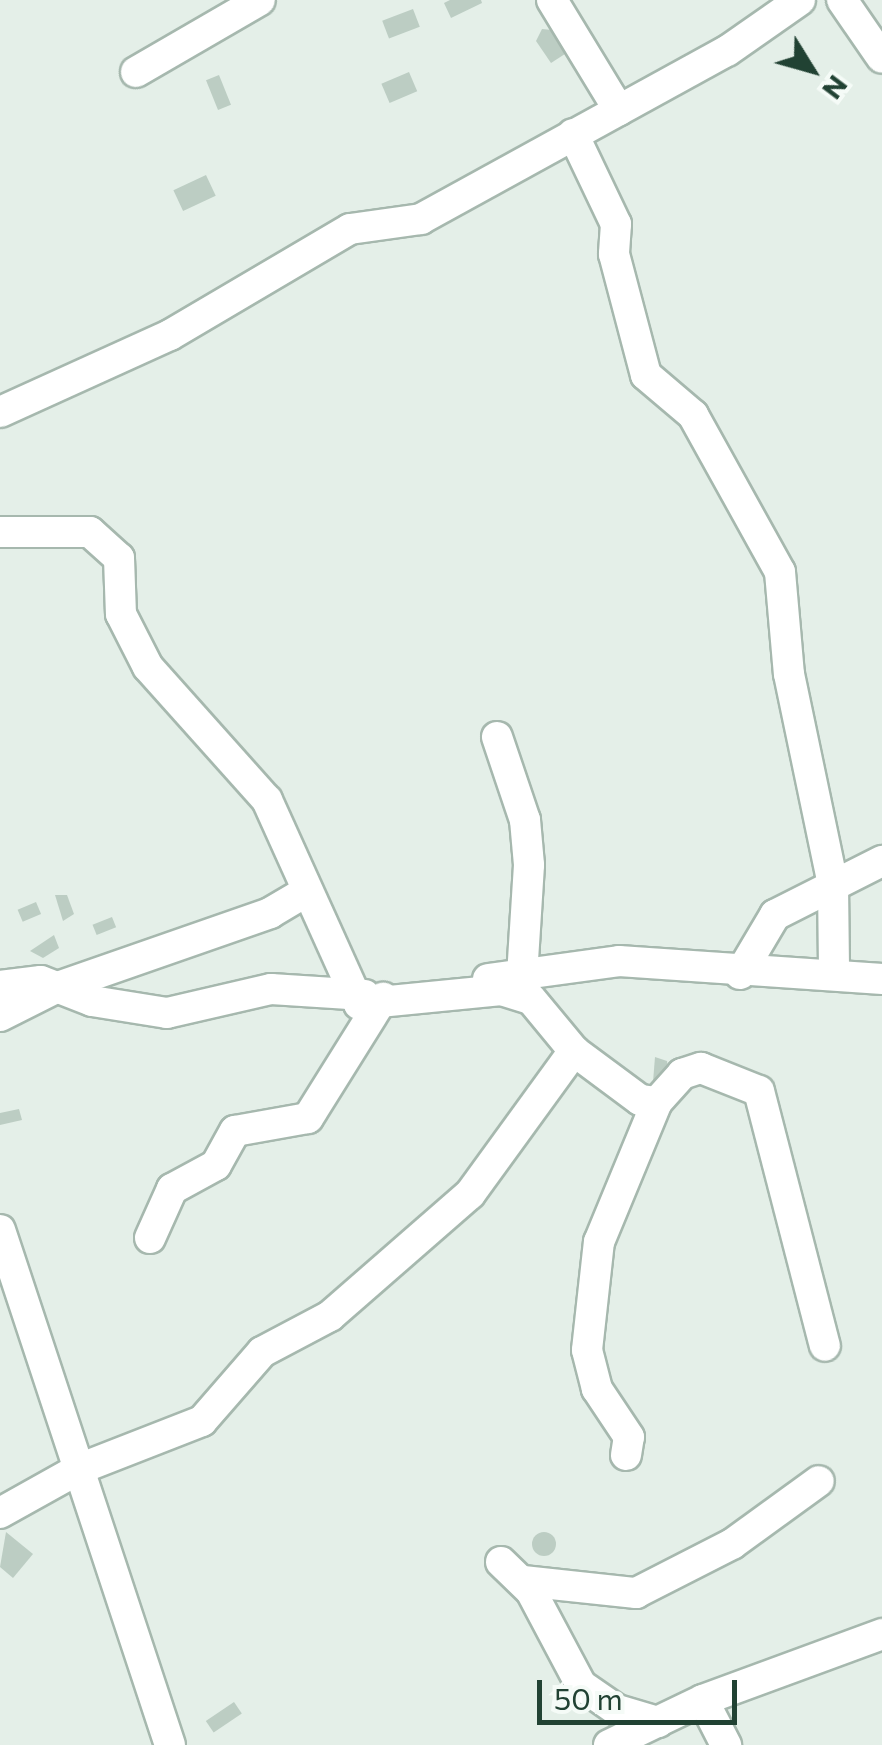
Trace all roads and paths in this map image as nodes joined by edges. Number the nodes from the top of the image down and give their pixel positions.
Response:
1 (260, 0) edge
2 (552, 0) edge
3 (800, 0) edge
4 (842, 0) edge
5 (882, 58) edge
6 (136, 72) dead end
7 (619, 110) junction
8 (573, 134) junction
9 (0, 412) edge
10 (0, 532) edge
11 (496, 738) dead end
12 (882, 861) edge
13 (833, 885) junction
14 (306, 890) junction
15 (270, 913) junction
16 (330, 942) junction
17 (834, 973) junction
18 (740, 974) junction
19 (882, 978) edge
20 (0, 986) edge
21 (520, 986) junction
22 (58, 987) junction
23 (371, 999) junction
24 (0, 1016) edge
25 (574, 1051) junction
26 (657, 1102) junction
27 (150, 1238) dead end
28 (3, 1243) edge
29 (826, 1346) dead end
30 (626, 1455) dead end
31 (79, 1469) junction
32 (819, 1481) dead end
33 (0, 1513) edge
34 (882, 1634) edge
35 (702, 1700) junction
36 (615, 1732) edge
37 (170, 1745) edge
38 (726, 1745) edge

1 - 6 street
2 - 7 street
3 - 7 street
4 - 5 street
7 - 8 street
8 - 9 street
8 - 13 street
10 - 14 street
11 - 21 street
12 - 13 street
13 - 17 street
13 - 18 street
14 - 15 street
14 - 16 street
15 - 16 street
15 - 22 street
16 - 23 street
17 - 18 street
17 - 19 street
18 - 21 street
20 - 22 street
21 - 23 street
21 - 25 street
22 - 23 street
22 - 24 street
23 - 27 street
25 - 26 street
25 - 31 street
26 - 29 street
26 - 30 street
28 - 31 street
31 - 33 street
31 - 37 street
32 - 36 street
34 - 35 street
35 - 36 street
35 - 38 street

